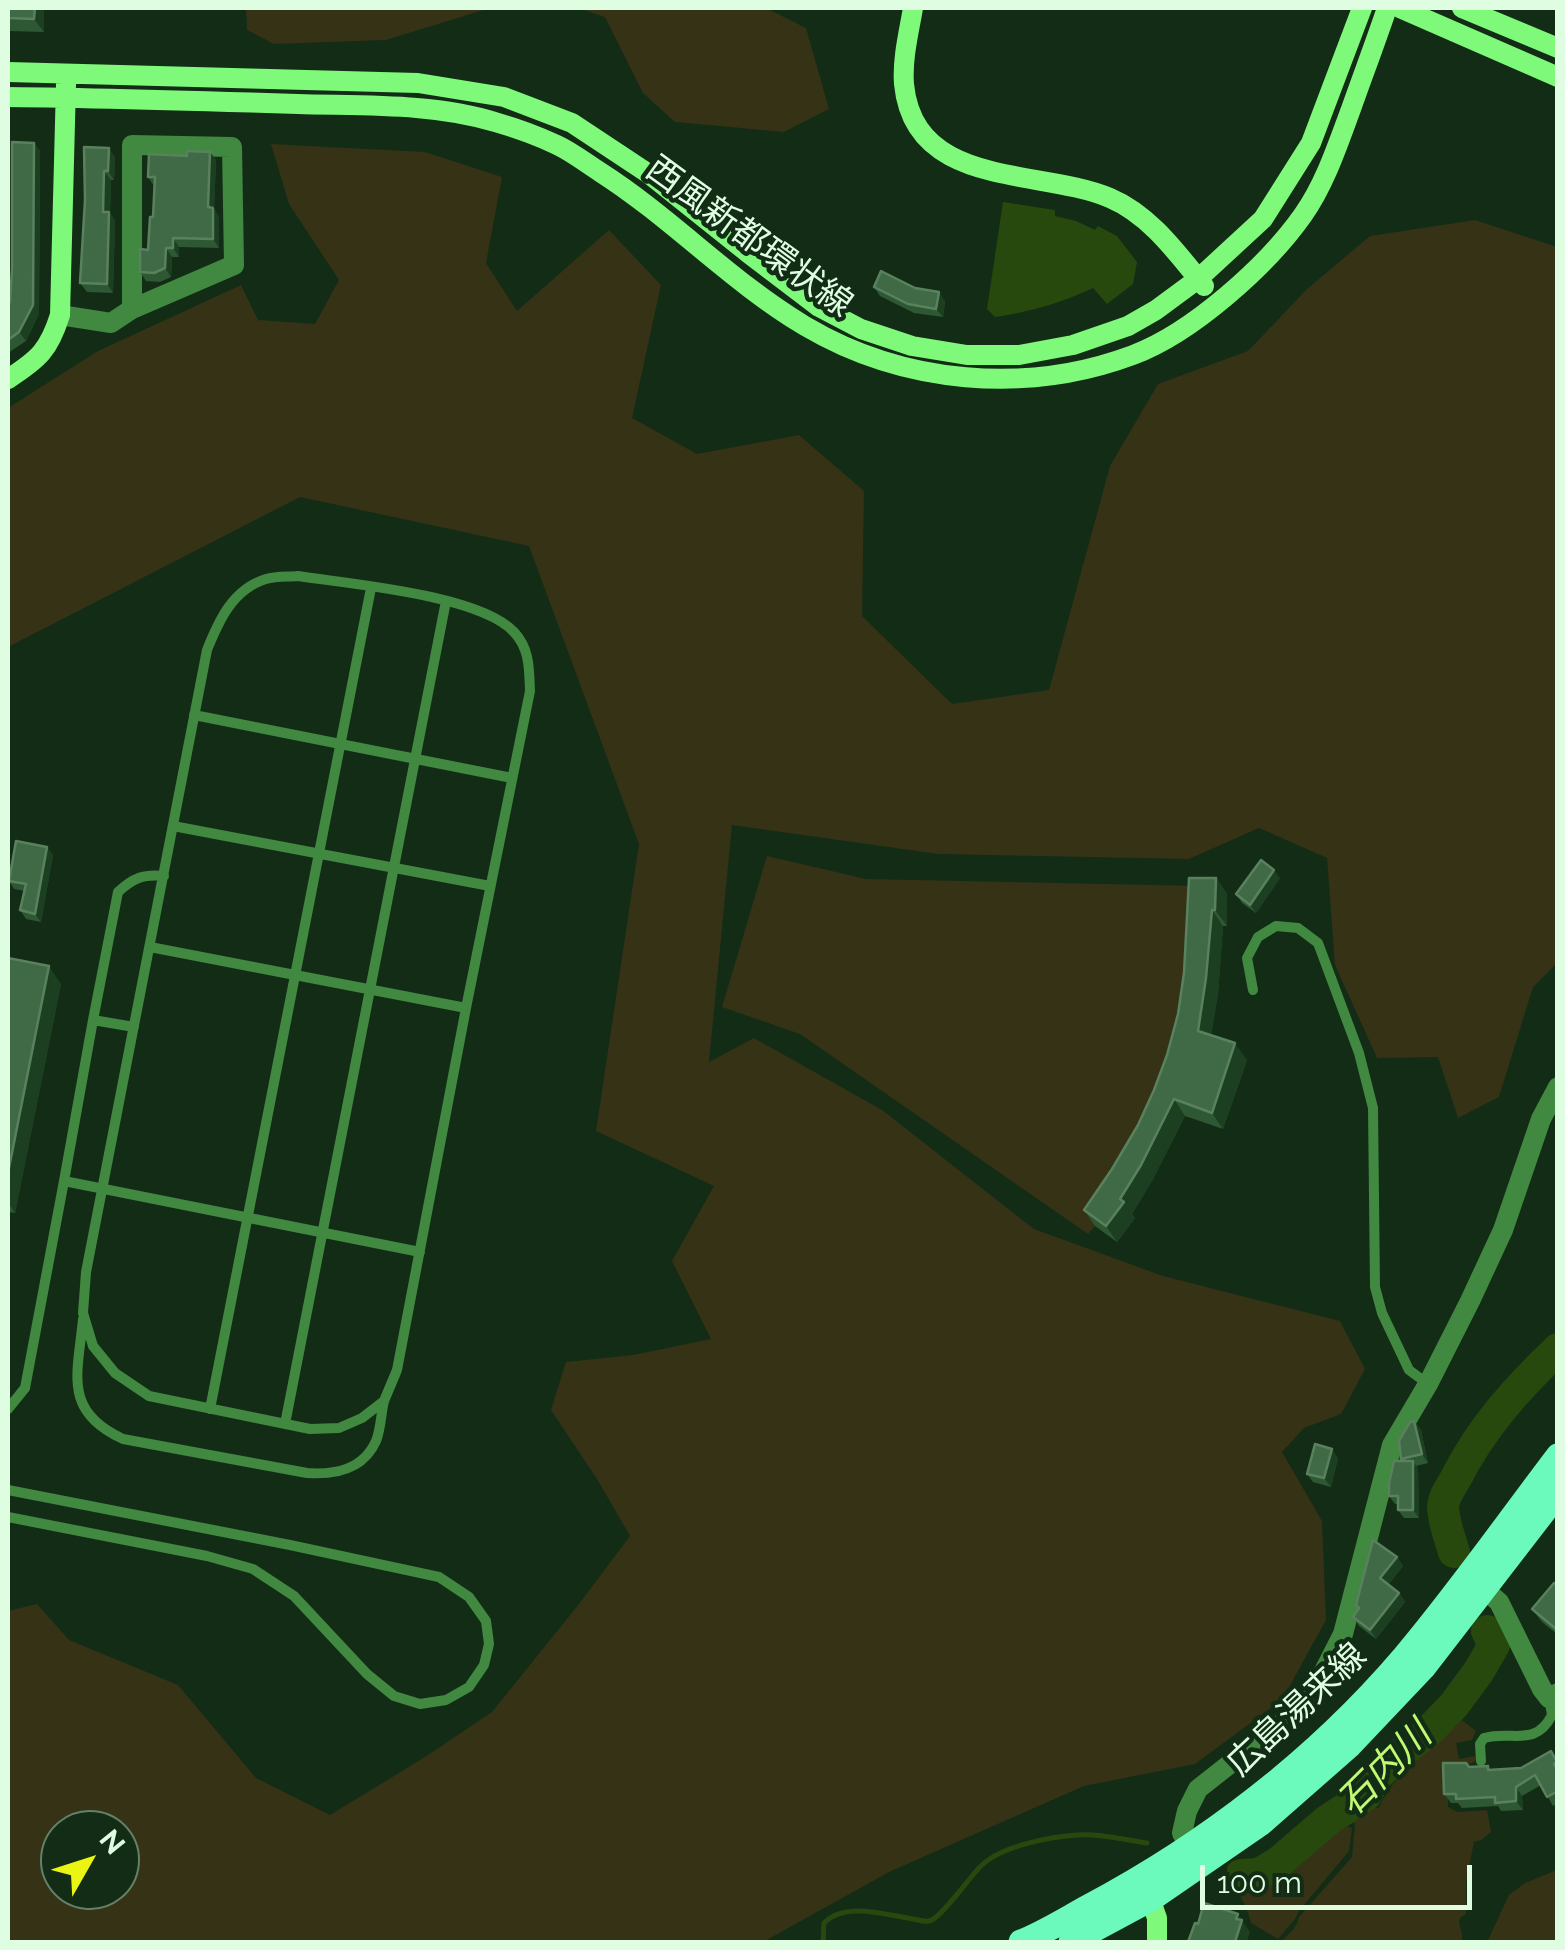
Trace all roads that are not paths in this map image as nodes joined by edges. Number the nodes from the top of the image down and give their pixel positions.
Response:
1 (914, 8) edge
2 (1362, 8) edge
3 (1388, 8) edge
4 (1400, 8) edge
5 (1462, 8) edge
6 (1558, 48) edge
7 (8, 72) edge
8 (66, 72) junction
9 (1558, 78) edge
10 (8, 96) edge
11 (66, 97) junction
12 (1198, 279) junction
13 (1217, 303) junction
14 (132, 309) junction
15 (60, 314) junction
16 (8, 378) edge
17 (371, 588) junction
18 (446, 601) junction
19 (194, 715) junction
20 (340, 744) junction
21 (415, 759) junction
22 (512, 778) junction
23 (173, 826) junction
24 (318, 854) junction
25 (394, 868) junction
26 (164, 876) junction
27 (490, 886) junction
28 (150, 947) junction
29 (294, 974) junction
30 (370, 989) junction
31 (1254, 990) dead end
32 (466, 1008) junction
33 (93, 1020) junction
34 (134, 1027) junction
35 (1558, 1087) edge
36 (64, 1181) junction
37 (102, 1190) junction
38 (247, 1218) junction
39 (322, 1233) junction
40 (420, 1252) junction
41 (84, 1312) junction
42 (1428, 1384) junction
43 (384, 1401) junction
44 (210, 1409) junction
45 (8, 1410) edge
46 (285, 1424) junction
47 (1558, 1456) edge
48 (8, 1490) edge
49 (1558, 1493) edge
50 (8, 1517) edge
51 (1485, 1590) junction
52 (1553, 1696) edge
53 (1480, 1761) dead end
54 (1196, 1857) junction
55 (1146, 1889) junction
56 (1021, 1942) edge
57 (1071, 1942) edge
58 (1157, 1942) edge

1 - 12 street
2 - 12 street, 西風新都環状線
3 - 13 street, 西風新都環状線
4 - 9 street
5 - 6 street
7 - 8 street, 西風新都環状線
8 - 11 street
8 - 12 street, 西風新都環状線
10 - 11 street, 西風新都環状線
11 - 13 street, 西風新都環状線
11 - 15 street
12 - 13 street
14 - 14 street
14 - 15 street
15 - 16 street
17 - 18 lane
17 - 19 lane
17 - 20 lane
18 - 21 lane
18 - 22 lane
19 - 20 lane
19 - 23 lane
20 - 21 lane
20 - 24 lane
21 - 22 lane
21 - 25 lane
22 - 27 lane
23 - 24 lane
23 - 26 lane
24 - 25 lane
24 - 29 lane
25 - 27 lane
25 - 30 lane
26 - 28 lane
26 - 33 lane
27 - 32 lane
28 - 29 lane
28 - 34 lane
29 - 30 lane
29 - 38 lane
30 - 32 lane
30 - 39 lane
31 - 42 lane
32 - 40 lane
33 - 34 lane
33 - 36 lane
34 - 37 lane
35 - 42 street
36 - 37 lane
36 - 45 lane
37 - 38 lane
37 - 41 lane
38 - 39 lane
38 - 44 lane
39 - 40 lane
39 - 46 lane
40 - 43 lane
41 - 43 lane
41 - 44 lane
42 - 54 street
43 - 46 lane
44 - 46 lane
47 - 54 main road, 広島湯来線
48 - 50 lane
49 - 51 main road, 広島湯来線
51 - 52 street
51 - 54 main road, 広島湯来線
52 - 53 lane
54 - 55 main road, 広島湯来線
55 - 56 main road, 広島湯来線
55 - 57 main road, 広島湯来線
55 - 58 street

